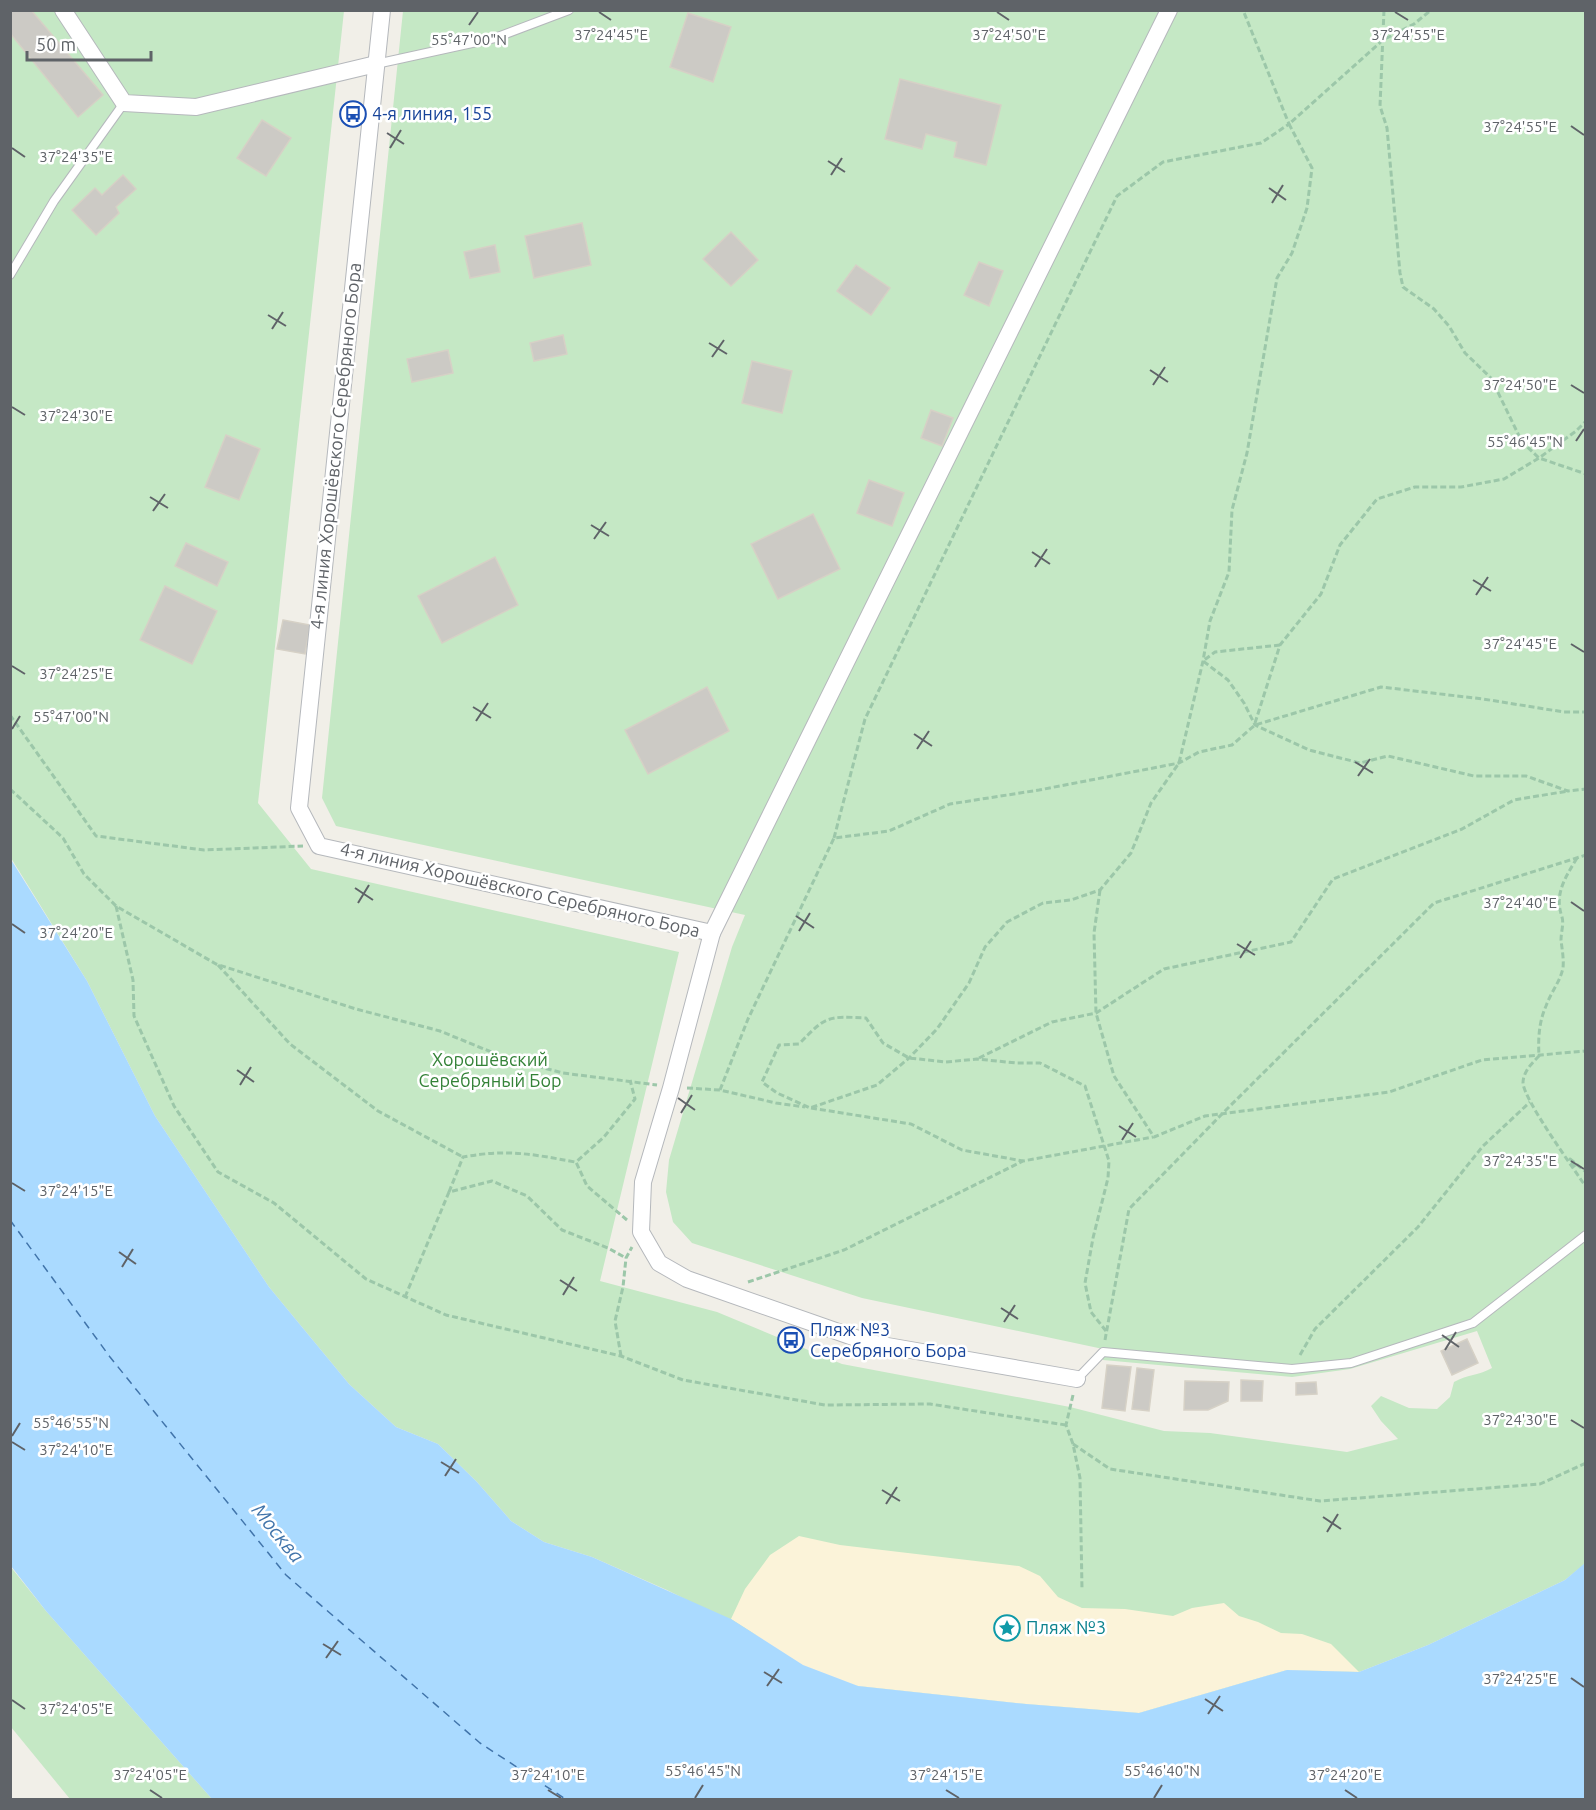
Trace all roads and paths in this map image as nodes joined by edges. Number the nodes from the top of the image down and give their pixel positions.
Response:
1 (63, 10) edge
2 (382, 10) edge
3 (569, 10) edge
4 (1169, 10) edge
5 (1243, 10) edge
6 (1384, 10) edge
7 (1431, 10) edge
8 (1383, 40) junction
9 (376, 64) junction
10 (124, 104) junction
11 (1290, 124) junction
12 (10, 274) edge
13 (1586, 421) edge
14 (1539, 458) junction
15 (1586, 474) edge
16 (1280, 645) junction
17 (1203, 662) junction
18 (1586, 712) edge
19 (10, 715) edge
20 (1255, 724) junction
21 (1179, 763) junction
22 (10, 789) edge
23 (1586, 789) edge
24 (1568, 792) junction
25 (834, 838) junction
26 (320, 846) junction
27 (1586, 855) edge
28 (1578, 856) junction
29 (1100, 890) junction
30 (116, 906) junction
31 (712, 933) junction
32 (216, 964) junction
33 (1096, 1013) junction
34 (1586, 1051) edge
35 (1539, 1055) junction
36 (909, 1058) junction
37 (977, 1059) junction
38 (630, 1080) junction
39 (671, 1088) junction
40 (720, 1090) junction
41 (1530, 1102) junction
42 (810, 1108) junction
43 (1222, 1114) junction
44 (1154, 1137) junction
45 (1104, 1146) junction
46 (463, 1157) junction
47 (1023, 1161) junction
48 (576, 1162) junction
49 (1586, 1172) edge
50 (1586, 1187) edge
51 (449, 1192) junction
52 (641, 1232) junction
53 (1586, 1235) edge
54 (626, 1258) junction
55 (720, 1292) junction
56 (405, 1297) junction
57 (1106, 1331) junction
58 (1104, 1348) dead end
59 (621, 1356) junction
60 (1292, 1369) junction
61 (1077, 1379) junction
62 (1066, 1425) junction
63 (1073, 1444) junction
64 (1586, 1463) edge
65 (1082, 1589) dead end

1 - 10 street
2 - 9 street, 4-я линия Хорошёвского Серебряного Бора
3 - 9 lane
4 - 31 street
5 - 11 path
6 - 8 path
7 - 8 path
8 - 11 path
8 - 14 path
9 - 10 street
9 - 26 street, 4-я линия Хорошёвского Серебряного Бора
10 - 12 lane
11 - 17 path
11 - 25 path
13 - 14 path
14 - 15 path
14 - 16 path
16 - 17 path
16 - 20 path
17 - 20 path
17 - 21 path
18 - 20 path
19 - 26 path
20 - 21 path
20 - 24 path
21 - 25 path
21 - 29 path
22 - 30 path
23 - 24 path
24 - 33 path
25 - 40 path
26 - 31 street, 4-я линия Хорошёвского Серебряного Бора
27 - 28 path
28 - 35 path
28 - 43 path
29 - 33 path
29 - 36 path
30 - 32 path
30 - 56 path
31 - 39 street, 4-я линия Хорошёвского Серебряного Бора
32 - 38 path
32 - 46 path
33 - 37 path
33 - 44 path
34 - 35 path
35 - 41 path
35 - 43 path
36 - 37 path
36 - 42 path
36 - 42 path
37 - 45 path
38 - 39 path
38 - 48 path
39 - 40 path
39 - 52 street, 4-я линия Хорошёвского Серебряного Бора
40 - 42 path
41 - 50 path
41 - 60 path
42 - 47 path
43 - 44 path
43 - 57 path
44 - 45 path
45 - 47 path
45 - 57 path
46 - 48 path
46 - 51 path
47 - 55 path
48 - 52 path
49 - 50 path
51 - 54 path
51 - 56 path
52 - 54 path
52 - 55 street
53 - 60 lane
54 - 59 path
55 - 61 street
56 - 59 path
57 - 58 path
59 - 62 path
60 - 61 lane
61 - 62 path
62 - 63 path
63 - 64 path
63 - 65 path

